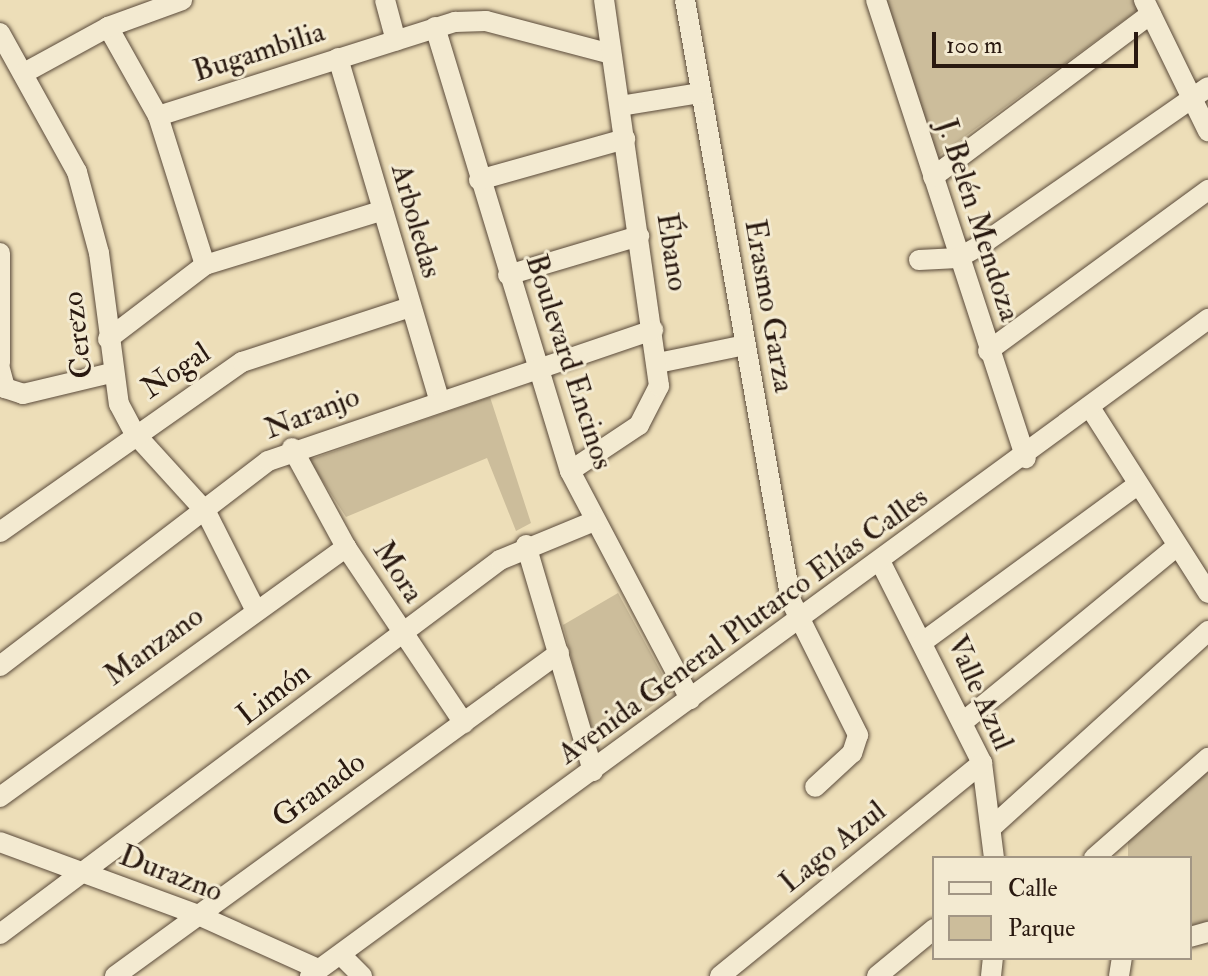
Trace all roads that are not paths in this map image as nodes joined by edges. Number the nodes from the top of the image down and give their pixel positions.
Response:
1 (182, 0) edge
2 (385, 0) edge
3 (604, 0) edge
4 (685, 0) edge
5 (876, 0) edge
6 (1147, 7) edge
7 (108, 27) junction
8 (435, 27) junction
9 (0, 33) edge
10 (396, 41) junction
11 (611, 54) junction
12 (338, 58) junction
13 (24, 73) junction
14 (1200, 92) edge
15 (700, 93) junction
16 (620, 106) junction
17 (158, 116) junction
18 (1208, 131) edge
19 (625, 139) junction
20 (933, 177) junction
21 (479, 180) junction
22 (1208, 190) edge
23 (380, 211) junction
24 (639, 236) junction
25 (0, 253) edge
26 (958, 258) junction
27 (919, 260) dead end
28 (205, 265) junction
29 (508, 275) junction
30 (410, 307) junction
31 (1208, 319) edge
32 (653, 330) junction
33 (108, 339) junction
34 (745, 345) junction
35 (988, 351) junction
36 (0, 363) edge
37 (658, 363) junction
38 (534, 366) junction
39 (0, 369) edge
40 (111, 373) junction
41 (439, 400) junction
42 (1091, 409) junction
43 (135, 434) junction
44 (292, 448) junction
45 (1026, 458) junction
46 (570, 471) junction
47 (1137, 485) junction
48 (206, 512) junction
49 (594, 521) junction
50 (0, 532) edge
51 (526, 545) junction
52 (346, 547) junction
53 (1176, 547) junction
54 (881, 563) junction
55 (1208, 593) edge
56 (255, 609) junction
57 (799, 621) junction
58 (1208, 631) edge
59 (402, 635) junction
60 (924, 641) junction
61 (559, 653) junction
62 (0, 666) edge
63 (690, 699) junction
64 (963, 722) junction
65 (464, 723) junction
66 (1208, 758) edge
67 (982, 763) junction
68 (593, 771) junction
69 (815, 787) dead end
70 (0, 797) edge
71 (992, 827) junction
72 (0, 842) edge
73 (1117, 849) edge
74 (994, 856) edge
75 (84, 873) junction
76 (198, 915) junction
77 (932, 931) edge
78 (0, 934) edge
79 (341, 955) junction
80 (314, 973) edge
81 (115, 976) edge
82 (362, 976) edge
83 (720, 976) edge
84 (877, 976) edge

1 - 7 street
2 - 10 street
3 - 11 street, Ébano
4 - 15 street, Erasmo Garza
5 - 20 street, J. Belén Mendoza
6 - 14 street
6 - 20 street
7 - 13 street
7 - 17 street
8 - 10 street, Bugambilia
8 - 11 street, Bugambilia
8 - 21 street, Boulevard Encinos
9 - 13 street, Cerezo
10 - 12 street, Bugambilia
11 - 16 street, Ébano
12 - 17 street, Bugambilia
12 - 23 street, Arboledas
13 - 33 street, Cerezo
14 - 18 street
14 - 26 street
15 - 16 street
15 - 34 street, Erasmo Garza
16 - 19 street, Ébano
17 - 28 street
19 - 21 street
19 - 24 street, Ébano
20 - 26 street, J. Belén Mendoza
21 - 29 street, Boulevard Encinos
22 - 35 street
23 - 28 street
23 - 30 street, Arboledas
24 - 29 street
24 - 32 street, Ébano
25 - 36 street
26 - 27 street
26 - 35 street, J. Belén Mendoza
28 - 33 street
29 - 38 street, Boulevard Encinos
30 - 41 street, Arboledas
30 - 43 street, Nogal
31 - 42 street, Avenida General Plutarco Elías Calles
32 - 37 street, Ébano
32 - 38 street, Naranjo
33 - 40 street, Cerezo
34 - 37 street
34 - 57 street, Erasmo Garza
35 - 45 street, J. Belén Mendoza
37 - 46 street, Ébano
38 - 41 street, Naranjo
38 - 46 street, Boulevard Encinos
39 - 40 street
40 - 43 street, Cerezo
41 - 44 street, Naranjo
42 - 45 street, Avenida General Plutarco Elías Calles
42 - 47 street
43 - 48 street, Cerezo
43 - 50 street, Nogal
44 - 48 street, Naranjo
44 - 52 street, Mora
45 - 54 street, Avenida General Plutarco Elías Calles
46 - 49 street, Boulevard Encinos
47 - 53 street
47 - 60 street
48 - 56 street, Cerezo
48 - 62 street, Naranjo
49 - 51 street, Limón
49 - 63 street, Boulevard Encinos
51 - 59 street, Limón
51 - 61 street
52 - 56 street, Manzano
52 - 59 street, Mora
53 - 55 street
53 - 64 street
54 - 57 street, Avenida General Plutarco Elías Calles
54 - 60 street, Valle Azul
56 - 70 street, Manzano
57 - 63 street, Avenida General Plutarco Elías Calles
57 - 69 street, Erasmo Garza
58 - 71 street
59 - 65 street, Mora
59 - 75 street, Limón
60 - 64 street, Valle Azul
61 - 65 street, Granado
61 - 68 street
63 - 68 street, Avenida General Plutarco Elías Calles
64 - 67 street, Valle Azul
65 - 76 street, Granado
66 - 73 street
67 - 71 street, Valle Azul
67 - 83 street, Lago Azul
68 - 79 street, Avenida General Plutarco Elías Calles
71 - 74 street, Valle Azul
72 - 75 street, Durazno
75 - 76 street, Durazno
75 - 78 street, Limón
76 - 80 street, Durazno
76 - 81 street, Granado
77 - 84 street
79 - 80 street, Avenida General Plutarco Elías Calles
79 - 82 street

